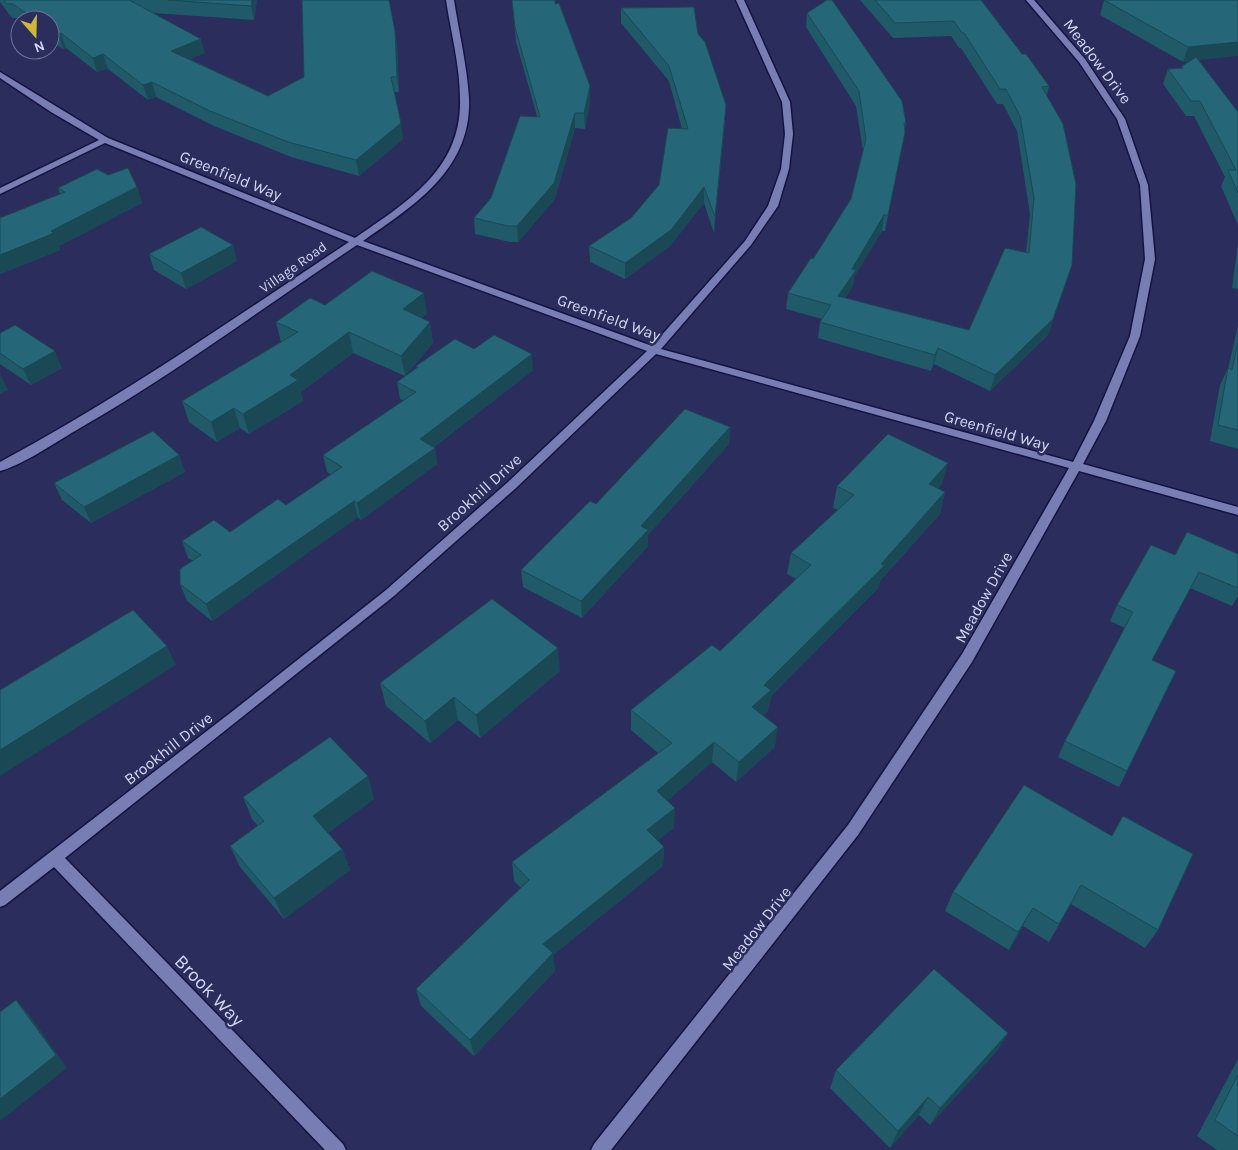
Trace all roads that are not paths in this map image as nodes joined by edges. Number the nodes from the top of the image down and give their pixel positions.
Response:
1 (450, 0) edge
2 (740, 0) edge
3 (1030, 0) edge
4 (0, 74) edge
5 (105, 140) junction
6 (0, 191) edge
7 (356, 241) junction
8 (654, 350) junction
9 (0, 467) edge
10 (1076, 467) junction
11 (1238, 511) edge
12 (54, 857) junction
13 (0, 900) edge
14 (337, 1150) edge
15 (600, 1150) edge

1 - 7 street, Village Road
2 - 8 street, Brookhill Drive
3 - 10 street, Meadow Drive
4 - 5 street, Greenfield Way
5 - 6 street
5 - 7 street, Greenfield Way
7 - 8 street, Greenfield Way
7 - 9 street, Village Road
8 - 10 street, Greenfield Way
8 - 12 street, Brookhill Drive
10 - 11 street, Greenfield Way
10 - 15 street, Meadow Drive
12 - 13 street, Brookhill Drive
12 - 14 street, Brook Way

